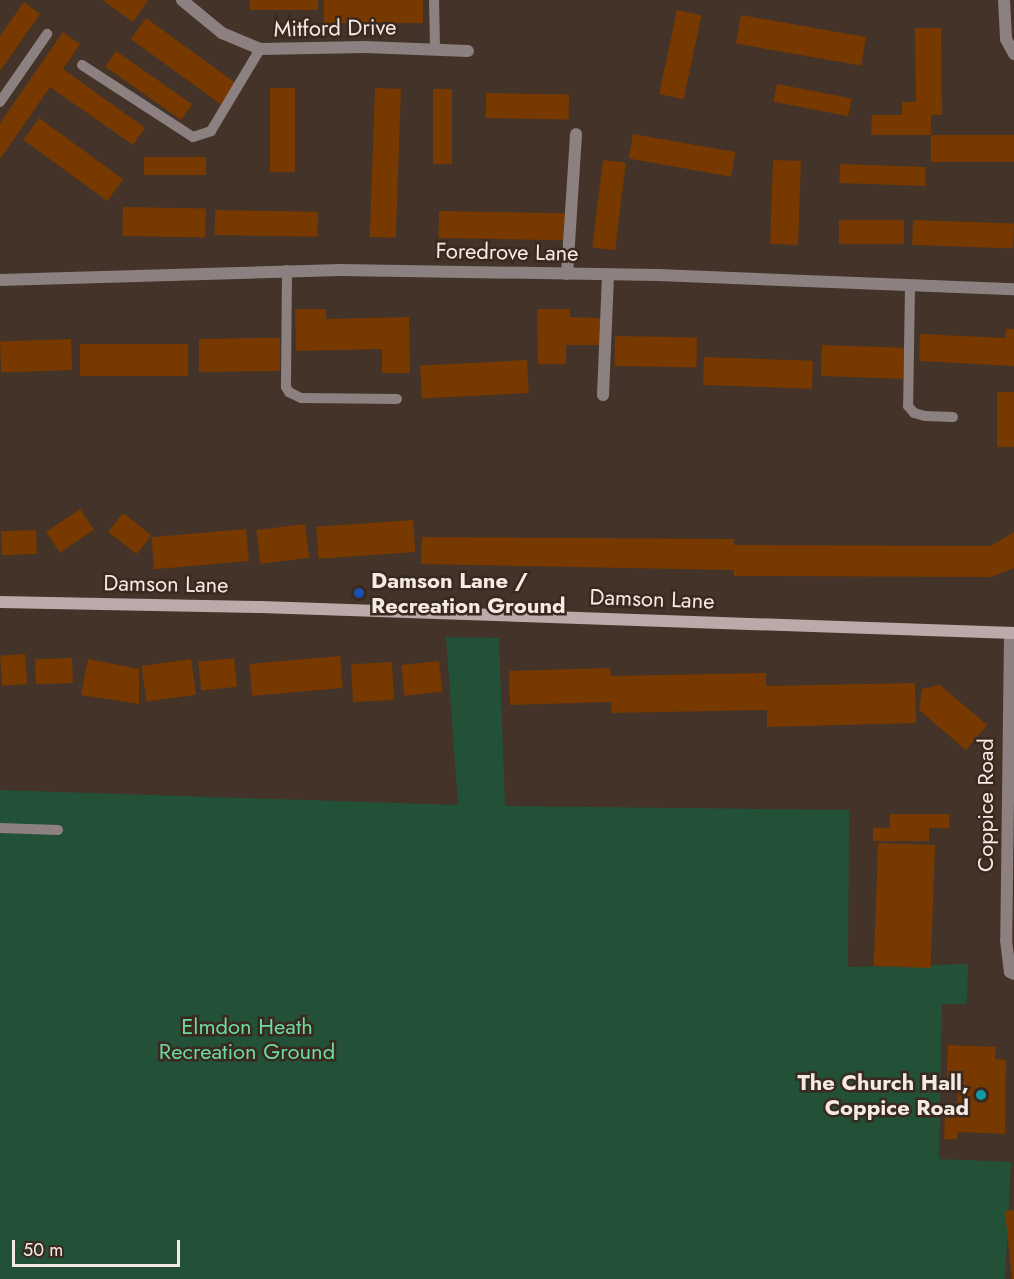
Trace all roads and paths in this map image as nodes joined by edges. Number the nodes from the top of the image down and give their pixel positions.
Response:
1 (182, 0) edge
2 (434, 0) edge
3 (1004, 0) edge
4 (47, 34) dead end
5 (435, 49) junction
6 (260, 50) junction
7 (468, 51) dead end
8 (1014, 54) edge
9 (82, 65) dead end
10 (4, 87) edge
11 (0, 102) edge
12 (576, 134) dead end
13 (287, 270) junction
14 (567, 274) junction
15 (608, 275) junction
16 (0, 280) edge
17 (910, 285) junction
18 (1014, 289) edge
19 (603, 395) dead end
20 (397, 399) dead end
21 (953, 417) dead end
22 (0, 602) edge
23 (1012, 633) edge
24 (0, 828) edge
25 (58, 830) dead end
26 (1014, 974) edge

1 - 6 street, Mitford Drive
2 - 5 lane
3 - 8 street
4 - 10 lane
5 - 6 street, Mitford Drive
5 - 7 street, Mitford Drive
6 - 9 lane
10 - 11 lane
12 - 14 street
13 - 14 street, Foredrove Lane
13 - 16 street, Foredrove Lane
13 - 20 lane
14 - 15 street, Foredrove Lane
15 - 17 street, Foredrove Lane
15 - 19 street
17 - 18 street, Foredrove Lane
17 - 21 lane
22 - 23 street, Damson Lane
23 - 26 street, Coppice Road
24 - 25 lane

